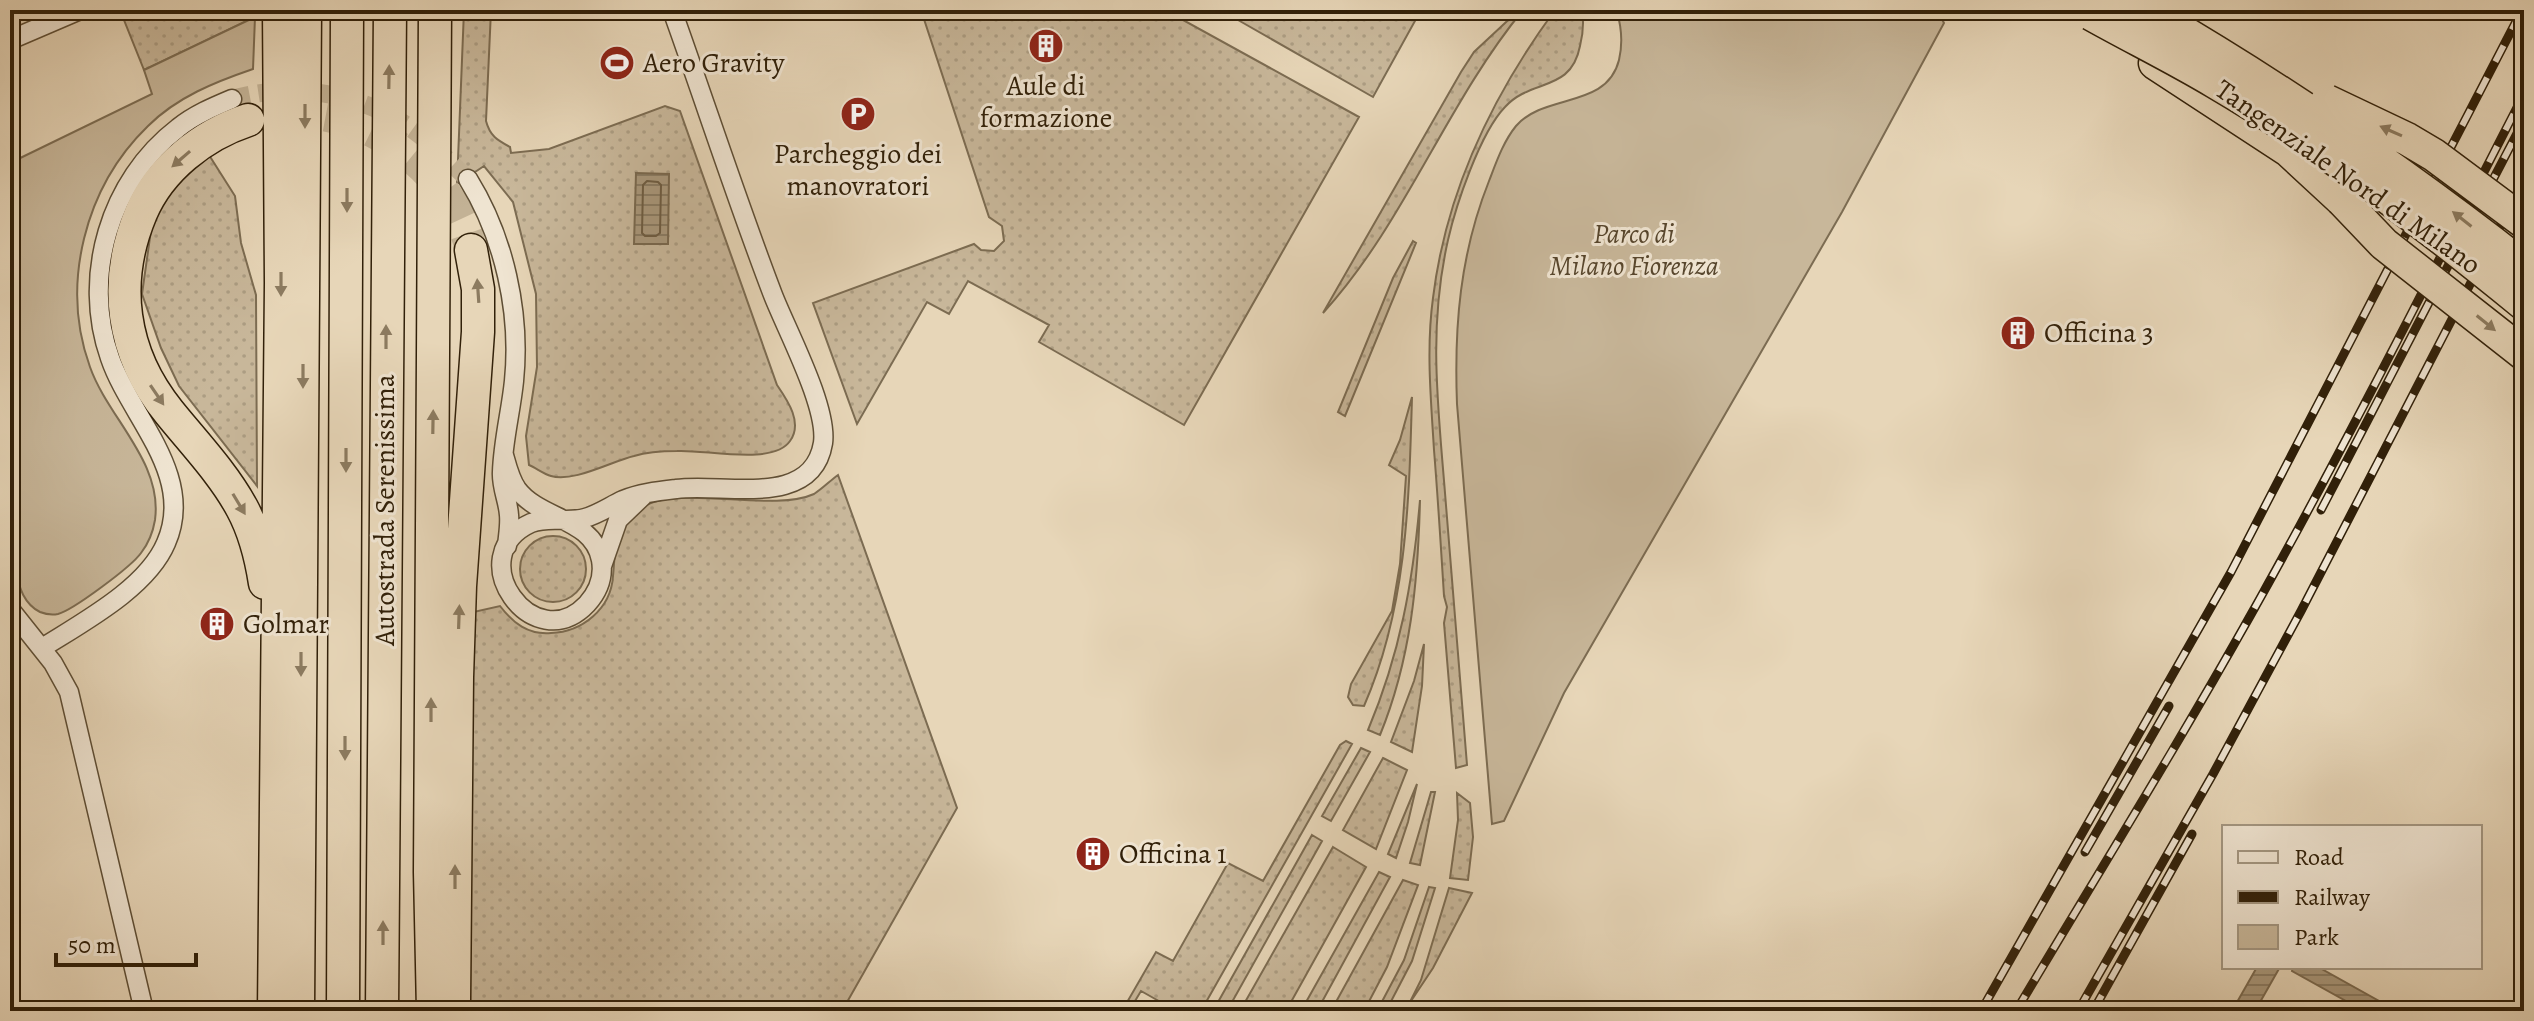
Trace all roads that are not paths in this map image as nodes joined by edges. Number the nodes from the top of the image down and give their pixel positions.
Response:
1 (80, 10) edge
2 (279, 10) edge
3 (305, 10) edge
4 (347, 10) edge
5 (390, 10) edge
6 (435, 10) edge
7 (450, 10) edge
8 (672, 10) edge
9 (2147, 10) edge
10 (2087, 12) edge
11 (10, 40) edge
12 (240, 109) joint
13 (468, 179) tunnel mouth
14 (2524, 222) edge
15 (435, 231) junction
16 (471, 250) tunnel mouth
17 (2524, 267) edge
18 (2524, 304) edge
19 (2524, 354) edge
20 (504, 455) junction
21 (645, 495) junction
22 (561, 520) junction
23 (506, 548) junction
24 (602, 569) junction
25 (10, 609) edge
26 (42, 648) junction
27 (275, 826) junction
28 (430, 872) junction
29 (144, 1011) edge
30 (274, 1011) edge
31 (298, 1011) edge
32 (343, 1011) edge
33 (382, 1011) edge
34 (423, 1011) edge
35 (433, 1011) edge
36 (454, 1011) edge

1 - 11 street
2 -> 27 highway
3 -> 31 highway
4 -> 32 highway, Autostrada Serenissima
33 -> 5 highway, Autostrada Serenissima
6 - 15 highway
7 - 15 highway
8 - 21 street
14 -> 9 highway, bridge
17 -> 9 highway, Tangenziale Nord di Milano, bridge
10 - 18 highway, Tangenziale Nord di Milano, bridge
10 -> 19 highway, bridge
12 - 26 street
12 -> 27 highway
13 - 20 street
28 -> 15 highway
36 -> 16 highway
20 - 22 street
20 - 23 street
21 - 22 street
21 - 24 street
22 - 23 street
22 - 24 street
23 - 24 street
25 - 26 street
26 - 29 street
27 - 30 highway
28 - 34 highway
28 - 35 highway

